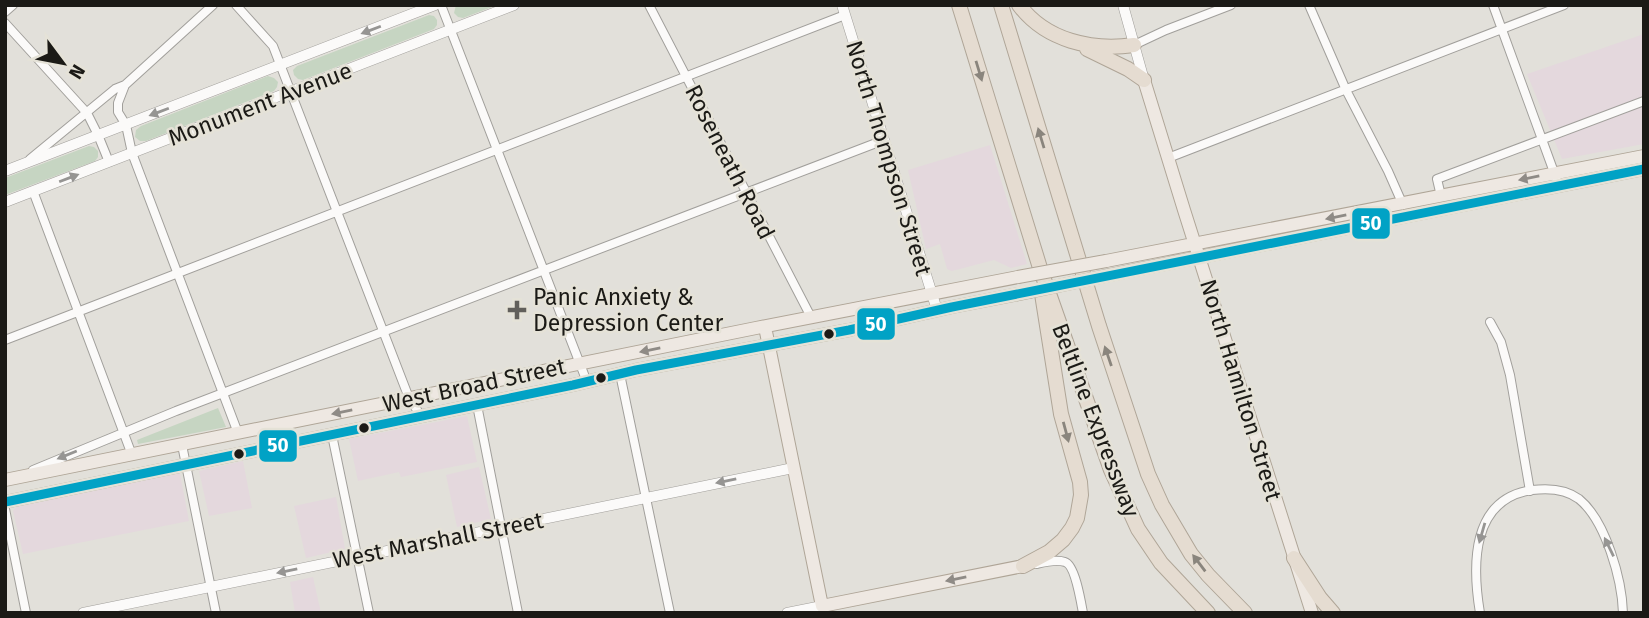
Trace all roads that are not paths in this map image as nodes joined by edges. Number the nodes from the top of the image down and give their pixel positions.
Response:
1 (13, 5) edge
2 (213, 5) edge
3 (236, 5) edge
4 (435, 5) edge
5 (441, 5) edge
6 (514, 5) edge
7 (649, 5) edge
8 (959, 5) edge
9 (1001, 5) edge
10 (1019, 5) edge
11 (1122, 5) edge
12 (1231, 5) edge
13 (1309, 5) edge
14 (1493, 5) edge
15 (1564, 5) edge
16 (843, 10) edge
17 (5, 12) edge
18 (5, 23) edge
19 (450, 30) junction
20 (1502, 30) junction
21 (1069, 41) junction
22 (1134, 45) junction
23 (280, 65) junction
24 (686, 77) junction
25 (1144, 80) junction
26 (125, 85) junction
27 (1346, 90) junction
28 (291, 92) junction
29 (1644, 101) edge
30 (86, 113) junction
31 (126, 125) junction
32 (98, 135) junction
33 (1543, 139) junction
34 (884, 140) junction
35 (497, 150) junction
36 (132, 153) junction
37 (1168, 156) junction
38 (1644, 156) edge
39 (109, 162) junction
40 (26, 163) junction
41 (1644, 169) edge
42 (5, 171) edge
43 (1557, 179) junction
44 (33, 191) junction
45 (745, 192) junction
46 (1441, 196) junction
47 (5, 202) edge
48 (1405, 209) junction
49 (337, 212) junction
50 (1197, 251) junction
51 (1040, 268) junction
52 (544, 269) junction
53 (177, 274) junction
54 (932, 293) junction
55 (937, 310) junction
56 (78, 312) junction
57 (811, 317) junction
58 (1490, 322) dead end
59 (765, 327) junction
60 (384, 331) junction
61 (5, 340) edge
62 (768, 345) junction
63 (580, 363) junction
64 (620, 374) junction
65 (587, 382) junction
66 (223, 394) junction
67 (409, 398) junction
68 (477, 405) junction
69 (421, 416) junction
70 (124, 433) junction
71 (238, 433) junction
72 (332, 435) junction
73 (182, 445) junction
74 (132, 455) junction
75 (186, 464) junction
76 (793, 468) junction
77 (8, 480) edge
78 (1530, 491) junction
79 (646, 498) junction
80 (5, 502) edge
81 (5, 509) edge
82 (501, 527) junction
83 (357, 557) junction
84 (1294, 558) junction
85 (1023, 566) junction
86 (211, 587) junction
87 (823, 609) edge
88 (1208, 612) edge
89 (26, 613) edge
90 (83, 613) edge
91 (216, 613) edge
92 (369, 613) edge
93 (519, 613) edge
94 (670, 613) edge
95 (788, 613) edge
96 (1083, 613) edge
97 (1245, 613) edge
98 (1312, 613) edge
99 (1333, 613) edge
100 (1480, 613) edge
101 (1623, 613) edge

1 - 17 street
2 - 26 street
3 - 23 street
4 -> 23 street, Monument Avenue
5 - 19 street
6 - 19 street, Monument Avenue
7 - 24 street, Roseneath Road
8 -> 51 highway, Beltline Expressway
97 -> 9 highway, Beltline Expressway
10 - 21 highway
11 - 22 street, North Hamilton Street
12 - 22 street
13 - 27 street
14 - 20 street
15 - 20 street
16 - 24 street
16 - 34 street, North Thompson Street
18 - 30 street
19 - 28 street, Monument Avenue
19 - 35 street
20 - 27 street
20 - 33 street
21 - 22 highway
21 - 25 highway
22 - 25 street, North Hamilton Street
23 - 28 street
23 -> 31 street, Monument Avenue
24 - 35 street
24 - 45 street, Roseneath Road
25 - 37 main road, North Hamilton Street
26 - 30 street
26 - 31 street
27 - 37 street
27 - 48 street
28 - 36 street, Monument Avenue
28 - 49 street
29 - 33 street
30 - 32 street
30 - 40 street
31 - 32 street, Monument Avenue
31 - 36 street
32 - 39 street
32 - 40 street, Monument Avenue
33 - 43 street
33 - 46 street
34 - 45 street
34 - 54 street, North Thompson Street
35 - 49 street
35 - 52 street
36 - 39 street, Monument Avenue
36 - 53 street
37 - 50 main road, North Hamilton Street
38 - 43 main road, West Broad Street
44 -> 39 street, Monument Avenue
40 - 42 street, Monument Avenue
41 - 43 main road, West Broad Street
43 -> 46 main road, West Broad Street
43 - 48 main road, West Broad Street
44 - 47 street, Monument Avenue
44 - 56 street
45 - 52 street
45 - 57 street, Roseneath Road
46 - 48 main road, West Broad Street
48 - 50 main road, West Broad Street
49 - 53 street
49 - 60 street
50 - 54 main road, West Broad Street, bridge
50 - 55 main road, West Broad Street, bridge
50 - 84 main road, North Hamilton Street
51 -> 85 highway
51 - 88 highway, Beltline Expressway
52 - 60 street
52 - 63 street
53 - 56 street
53 - 66 street
54 - 55 street, North Thompson Street
54 - 57 main road, West Broad Street
55 - 62 main road, West Broad Street
56 - 61 street
56 - 70 street
57 - 59 main road, West Broad Street
58 - 78 street
59 - 62 main road
59 -> 63 main road, West Broad Street
60 - 66 street
60 - 67 street
62 - 64 main road, West Broad Street
62 - 76 main road
63 - 65 street
63 - 67 main road, West Broad Street
64 - 65 main road, West Broad Street
64 - 79 street
65 - 68 main road, West Broad Street
66 - 70 street
66 - 71 street
67 - 69 street
67 -> 71 main road, West Broad Street
68 - 69 main road, West Broad Street
68 - 82 street
69 - 72 main road, West Broad Street
70 - 74 street
70 -> 77 street
71 - 73 main road, West Broad Street
72 - 75 main road, West Broad Street
72 - 83 street
73 - 74 main road, West Broad Street
73 - 75 street
74 - 77 main road, West Broad Street
75 - 80 main road, West Broad Street
75 - 86 street
76 -> 79 street, West Marshall Street
76 - 87 main road
78 -> 100 street
101 -> 78 street
79 - 82 street, West Marshall Street
79 - 94 street
81 - 89 street
82 - 83 street, West Marshall Street
82 - 93 street
83 -> 86 street, West Marshall Street
83 - 92 street
84 - 98 main road, North Hamilton Street
84 - 99 highway
85 -> 87 main road
85 - 96 street
86 - 90 street, West Marshall Street
86 - 91 street
87 - 95 street

